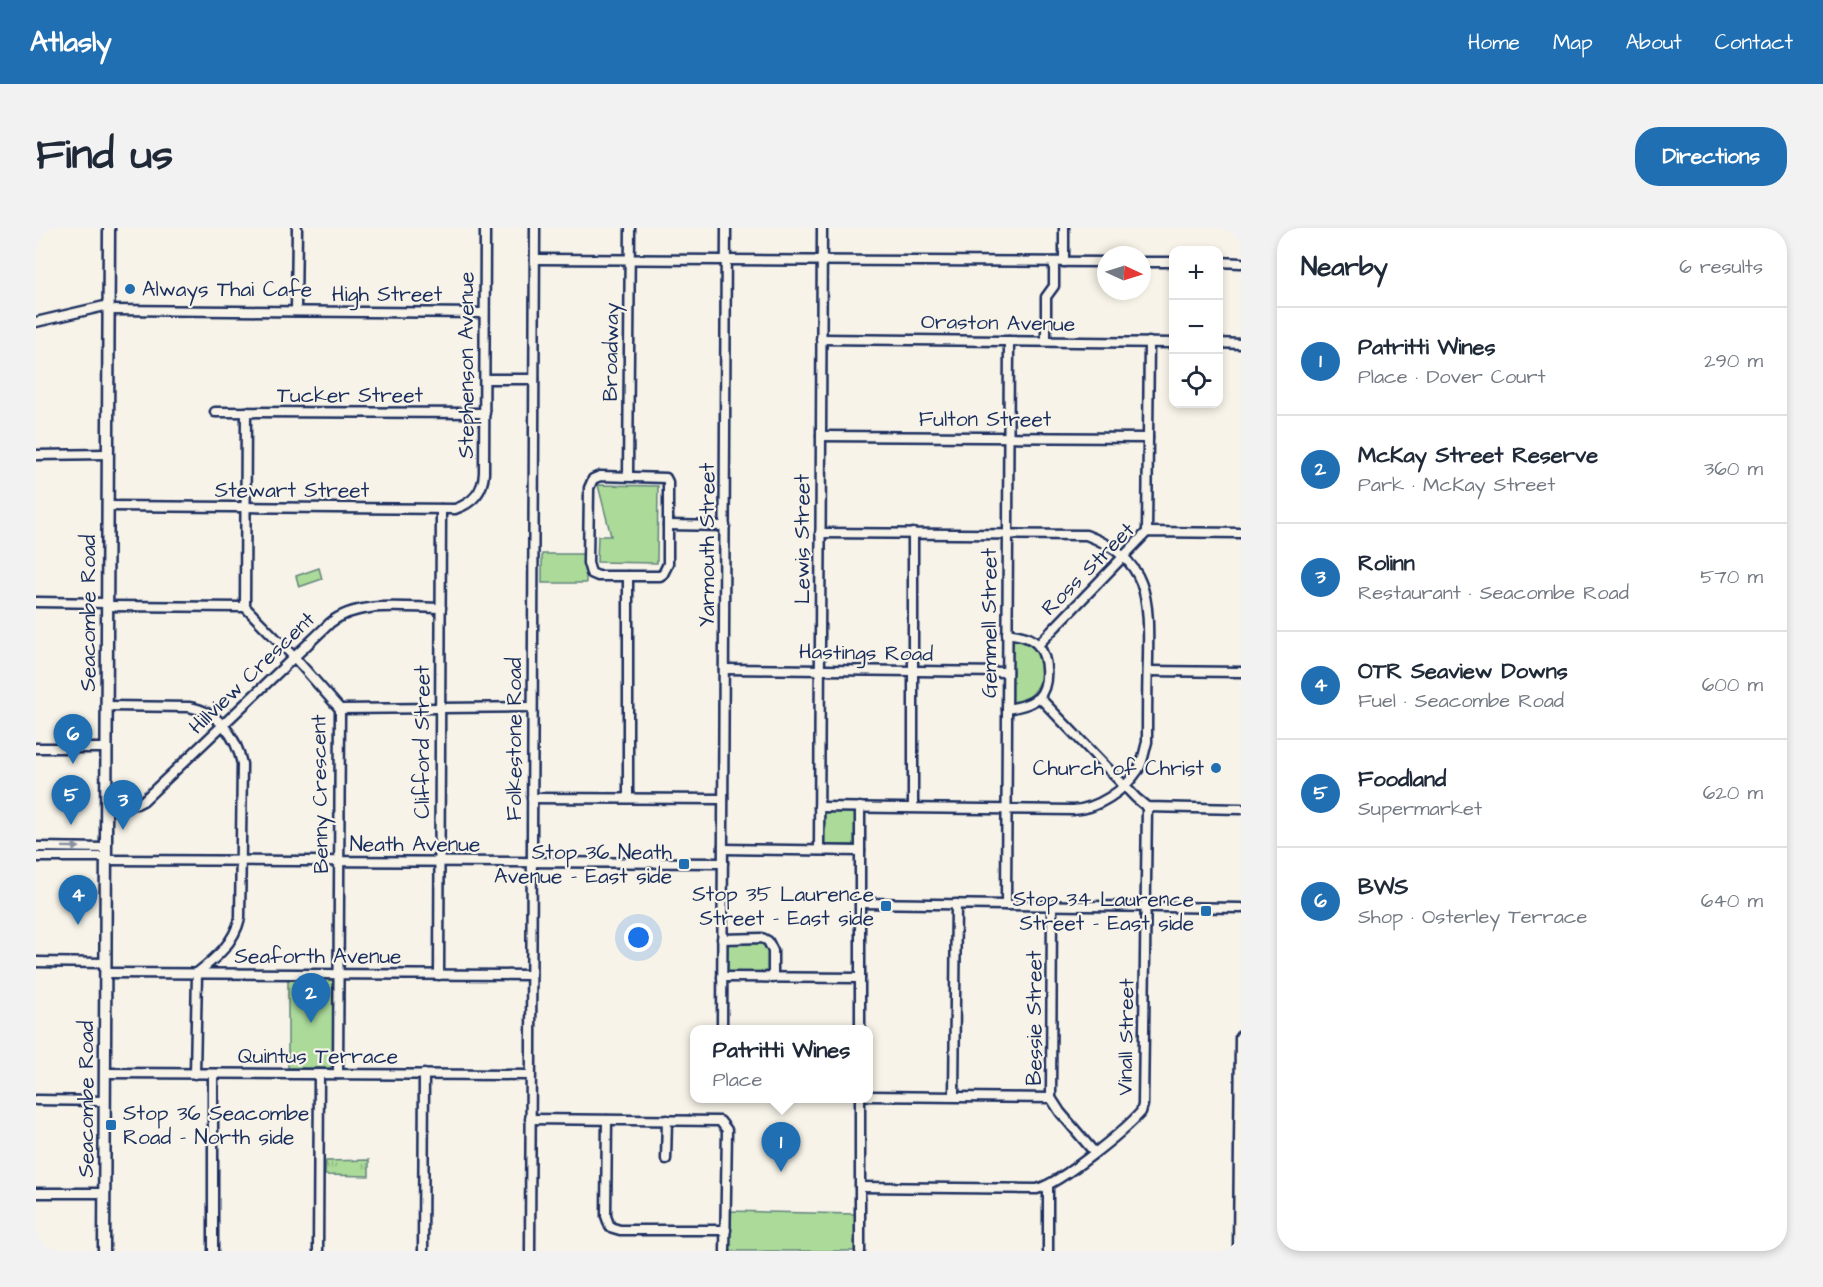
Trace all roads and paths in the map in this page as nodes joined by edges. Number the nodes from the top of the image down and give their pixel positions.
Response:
1 (109, 228) edge
2 (297, 228) edge
3 (485, 228) edge
4 (535, 228) edge
5 (630, 228) edge
6 (726, 228) edge
7 (822, 228) edge
8 (1064, 228) edge
9 (535, 259) junction
10 (630, 259) junction
11 (726, 260) junction
12 (822, 260) junction
13 (1059, 262) junction
14 (1097, 262) edge
15 (1151, 262) edge
16 (1169, 262) edge
17 (1223, 262) edge
18 (1241, 262) edge
19 (109, 307) junction
20 (296, 311) junction
21 (484, 313) junction
22 (36, 322) edge
23 (821, 339) junction
24 (1009, 341) junction
25 (1046, 341) junction
26 (1149, 342) junction
27 (1169, 343) edge
28 (1223, 343) edge
29 (1241, 344) edge
30 (485, 379) junction
31 (534, 380) junction
32 (215, 412) dead end
33 (246, 412) junction
34 (485, 413) junction
35 (821, 436) junction
36 (1008, 437) junction
37 (1148, 438) junction
38 (108, 454) junction
39 (36, 455) edge
40 (628, 476) junction
41 (473, 500) joint
42 (108, 506) junction
43 (245, 508) junction
44 (441, 509) junction
45 (668, 525) junction
46 (725, 526) junction
47 (1147, 532) junction
48 (820, 533) junction
49 (913, 533) junction
50 (1241, 533) edge
51 (1008, 534) junction
52 (1124, 556) junction
53 (628, 576) junction
54 (36, 602) edge
55 (107, 604) junction
56 (245, 608) junction
57 (441, 608) junction
58 (1007, 633) junction
59 (1038, 645) junction
60 (294, 657) junction
61 (724, 669) junction
62 (820, 670) junction
63 (913, 671) junction
64 (1148, 671) junction
65 (1007, 672) junction
66 (1241, 672) edge
67 (1039, 697) junction
68 (107, 706) junction
69 (440, 707) junction
70 (532, 707) junction
71 (340, 709) junction
72 (1007, 709) junction
73 (224, 725) junction
74 (36, 748) edge
75 (107, 748) junction
76 (1125, 786) junction
77 (532, 798) junction
78 (628, 798) junction
79 (723, 799) junction
80 (106, 805) junction
81 (819, 807) junction
82 (860, 807) junction
83 (913, 807) junction
84 (1147, 807) junction
85 (1007, 808) junction
86 (1241, 809) edge
87 (36, 847) edge
88 (723, 849) junction
89 (819, 850) junction
90 (860, 851) junction
91 (106, 855) junction
92 (36, 857) edge
93 (241, 861) junction
94 (340, 861) junction
95 (439, 862) junction
96 (532, 862) junction
97 (723, 863) junction
98 (860, 903) junction
99 (956, 904) junction
100 (1006, 905) junction
101 (1052, 906) junction
102 (1145, 907) junction
103 (1241, 908) edge
104 (723, 939) junction
105 (36, 962) edge
106 (106, 968) junction
107 (197, 974) junction
108 (339, 974) junction
109 (439, 975) junction
110 (531, 975) junction
111 (722, 977) junction
112 (773, 978) junction
113 (860, 978) junction
114 (722, 1025) edge
115 (860, 1025) edge
116 (1241, 1037) edge
117 (105, 1073) junction
118 (195, 1074) junction
119 (213, 1074) junction
120 (319, 1074) junction
121 (338, 1074) junction
122 (424, 1074) junction
123 (531, 1075) junction
124 (1241, 1094) edge
125 (873, 1096) edge
126 (954, 1096) junction
127 (1051, 1098) junction
128 (36, 1100) edge
129 (105, 1101) junction
130 (860, 1103) edge
131 (530, 1119) junction
132 (607, 1120) junction
133 (667, 1120) junction
134 (1094, 1152) junction
135 (666, 1159) dead end
136 (1048, 1186) junction
137 (860, 1187) junction
138 (1240, 1191) edge
139 (36, 1193) edge
140 (105, 1193) junction
141 (726, 1230) junction
142 (104, 1251) edge
143 (213, 1251) edge
144 (318, 1251) edge
145 (423, 1251) edge
146 (530, 1251) edge
147 (725, 1251) edge
148 (860, 1251) edge
149 (1048, 1251) edge
150 (1239, 1251) edge

1 - 19 main road, Seacombe Road
2 - 20 street
3 - 21 street, Stephenson Avenue
4 - 9 street, Folkestone Road
5 - 10 street, Broadway
6 - 11 street, Yarmouth Street
7 - 12 street, Lewis Street
8 - 13 street
9 - 10 street
9 - 31 street, Folkestone Road
10 - 11 street
10 - 40 street, Broadway
11 - 12 street
11 - 46 street, Yarmouth Street
12 - 13 street
12 - 23 street, Lewis Street
13 - 14 street
13 - 25 street
15 - 16 street
17 - 18 street
19 - 20 street, High Street
19 - 22 street, High Street
19 - 38 main road, Seacombe Road
20 - 21 street, High Street
21 - 30 street, Stephenson Avenue
23 - 24 street, Oraston Avenue
23 - 35 street, Lewis Street
24 - 25 street, Oraston Avenue
24 - 36 street, Gemmell Street
25 - 26 street, Oraston Avenue
26 - 27 street, Oraston Avenue
26 - 37 street
28 - 29 street
30 - 31 street
30 - 34 street, Stephenson Avenue
31 - 70 street, Folkestone Road
32 - 33 street, Tucker Street
33 - 34 street, Tucker Street
33 - 43 street
34 - 41 street, Stephenson Avenue
35 - 36 street, Fulton Street
35 - 48 street, Lewis Street
36 - 37 street, Fulton Street
36 - 51 street, Gemmell Street
37 - 47 street
38 - 39 street
38 - 42 main road, Seacombe Road
40 - 45 street
40 - 53 street
41 - 44 street, Stewart Street
42 - 43 street, Stewart Street
42 - 55 main road, Seacombe Road
43 - 44 street, Stewart Street
43 - 56 street
44 - 57 street, Clifford Street
45 - 46 street
45 - 53 street
46 - 61 street, Yarmouth Street
47 - 50 street, Ross Street
47 - 52 street, Ross Street
48 - 49 street
48 - 62 street, Lewis Street
49 - 51 street
49 - 63 street
51 - 52 street
51 - 58 street, Gemmell Street
52 - 59 street, Ross Street
52 - 64 street
53 - 78 street
54 - 55 street
55 - 56 street
55 - 68 main road, Seacombe Road
56 - 60 street, Benny Crescent
57 - 60 street, Hillview Crescent
57 - 69 street, Clifford Street
58 - 59 street
58 - 65 street, Gemmell Street
59 - 67 street
60 - 71 street, Benny Crescent
60 - 73 street, Hillview Crescent
61 - 62 street, Hastings Road
61 - 79 street, Yarmouth Street
62 - 63 street, Hastings Road
62 - 81 street, Lewis Street
63 - 65 street, Hastings Road
63 - 83 street
64 - 66 street
64 - 76 street
65 - 72 street, Gemmell Street
67 - 72 street
67 - 76 street
68 - 73 street
68 - 75 main road, Seacombe Road
69 - 70 street
69 - 71 street
69 - 95 street, Clifford Street
70 - 77 street, Folkestone Road
71 - 94 street, Benny Crescent
72 - 85 street, Gemmell Street
73 - 80 street, Hillview Crescent
73 - 93 street
74 - 75 street
75 - 80 main road, Seacombe Road
76 - 84 street
76 - 85 street
77 - 78 street
77 - 96 street, Folkestone Road
78 - 79 street
79 - 88 street, Yarmouth Street
80 - 91 main road, Seacombe Road
81 - 82 street
81 - 89 street, Lewis Street
82 - 83 street
82 - 90 street
83 - 85 street
84 - 86 street
84 - 102 street, Vinall Street
85 - 100 street, Gemmell Street
87 -> 91 street
88 - 89 street
88 - 97 street, Yarmouth Street
89 - 90 street
90 - 98 street
91 - 92 street
91 - 93 street, Neath Avenue
91 - 106 main road, Seacombe Road
93 - 94 street, Neath Avenue
93 - 107 street
94 - 95 street, Neath Avenue
94 - 108 street, Benny Crescent
95 - 96 street, Neath Avenue
95 - 109 street, Clifford Street
96 - 97 street, Neath Avenue
96 - 110 street, Folkestone Road
97 - 104 street, Yarmouth Street
98 - 99 street
98 - 113 street
99 - 100 street
99 - 126 street
100 - 101 street
101 - 102 street
101 - 127 street, Bessie Street
102 - 103 street
102 - 134 street, Vinall Street
104 - 111 street, Yarmouth Street
104 - 112 street
105 - 106 street, Seaforth Avenue
106 - 107 street, Seaforth Avenue
106 - 117 main road, Seacombe Road
107 - 108 street, Seaforth Avenue
107 - 118 street
108 - 109 street, Seaforth Avenue
108 - 121 street, Benny Crescent
109 - 110 street, Seaforth Avenue
110 - 123 street, Folkestone Road
111 - 112 street
111 - 114 street, Yarmouth Street
112 - 113 street
113 - 115 street
116 - 124 main road
117 - 118 street, Quintus Terrace
117 - 129 main road, Seacombe Road
118 - 119 street, Quintus Terrace
119 - 120 street, Quintus Terrace
119 - 143 street
120 - 121 street, Quintus Terrace
120 - 144 street
121 - 122 street, Quintus Terrace
122 - 123 street, Quintus Terrace
122 - 145 street
123 - 131 street, Folkestone Road
124 - 138 main road
125 - 126 street
126 - 127 street
127 - 134 street, Bessie Street
128 - 129 street
129 - 140 main road, Seacombe Road
130 - 137 street
131 - 132 street
131 - 146 street, Folkestone Road
132 - 133 street
132 - 141 street
133 - 135 street
133 - 141 street
134 - 136 street, Vinall Street
136 - 137 street
136 - 149 street
137 - 148 street
138 - 150 main road
139 - 140 street
140 - 142 main road, Seacombe Road
141 - 147 street

